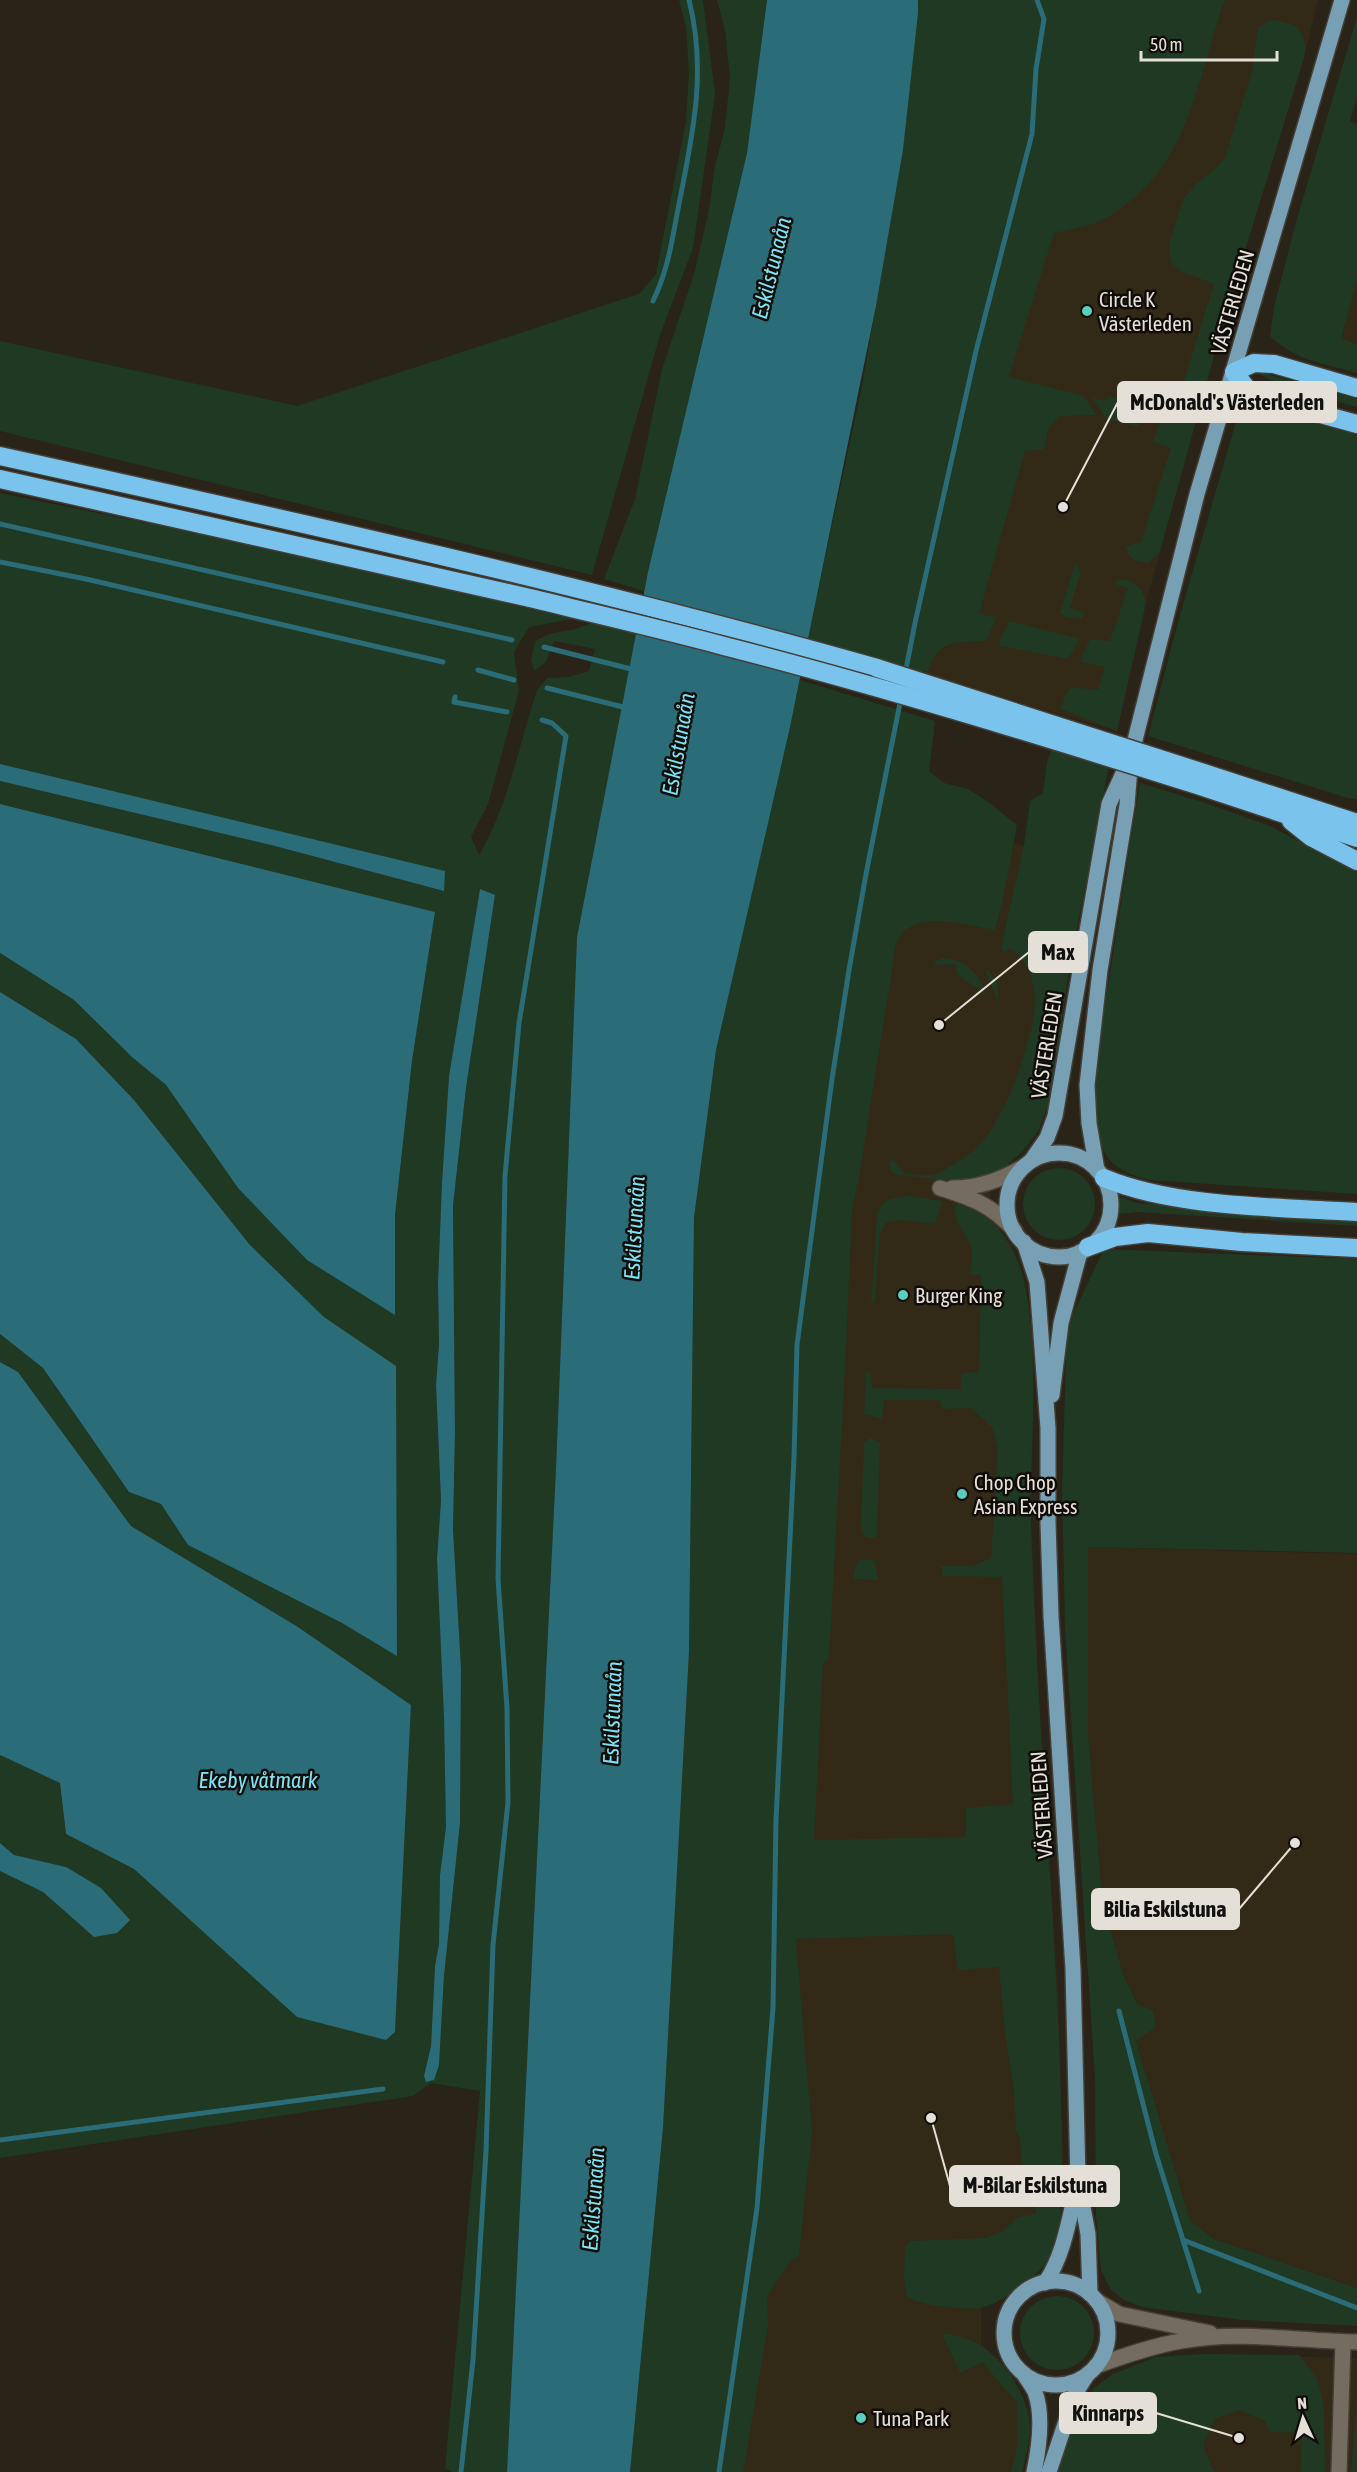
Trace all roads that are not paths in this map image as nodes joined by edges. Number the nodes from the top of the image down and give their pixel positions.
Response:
1 (1342, 0) edge
2 (1234, 372) junction
3 (1357, 388) edge
4 (1357, 424) edge
5 (0, 456) edge
6 (0, 479) edge
7 (1131, 756) junction
8 (1202, 779) junction
9 (1299, 804) junction
10 (1357, 811) edge
11 (1280, 813) junction
12 (1357, 823) edge
13 (1357, 838) edge
14 (1357, 861) edge
15 (1027, 1164) junction
16 (1100, 1174) junction
17 (1357, 1212) edge
18 (1019, 1237) junction
19 (1357, 1248) edge
20 (1084, 1250) junction
21 (1048, 1428) junction
22 (1078, 2180) junction
23 (1045, 2283) junction
24 (1094, 2298) junction
25 (1228, 2336) junction
26 (1350, 2342) edge
27 (1092, 2370) junction
28 (1022, 2371) junction
29 (1034, 2472) edge
30 (1049, 2472) edge
31 (1339, 2472) edge

1 - 2 main road, VÄSTERLEDEN
2 - 3 highway
2 - 4 highway
2 - 7 main road, VÄSTERLEDEN
5 - 8 highway, bridge
6 - 8 highway, bridge
7 - 15 main road, VÄSTERLEDEN
7 - 16 main road, VÄSTERLEDEN
8 - 9 highway
8 - 11 highway
9 - 10 highway
9 - 12 highway
11 - 13 highway
11 - 14 highway
15 - 16 main road
15 - 18 main road
15 - 18 street
16 - 17 highway
16 - 20 main road
18 - 20 main road
18 - 21 main road, VÄSTERLEDEN
19 - 20 highway
20 - 21 main road, VÄSTERLEDEN
21 - 22 main road, VÄSTERLEDEN
22 - 23 main road, VÄSTERLEDEN
22 - 24 main road, VÄSTERLEDEN
23 - 24 main road
23 - 28 main road
24 - 25 street
24 - 27 main road
25 - 26 street
25 - 27 street
26 - 31 street
27 - 28 main road
27 - 30 main road
28 - 29 main road

